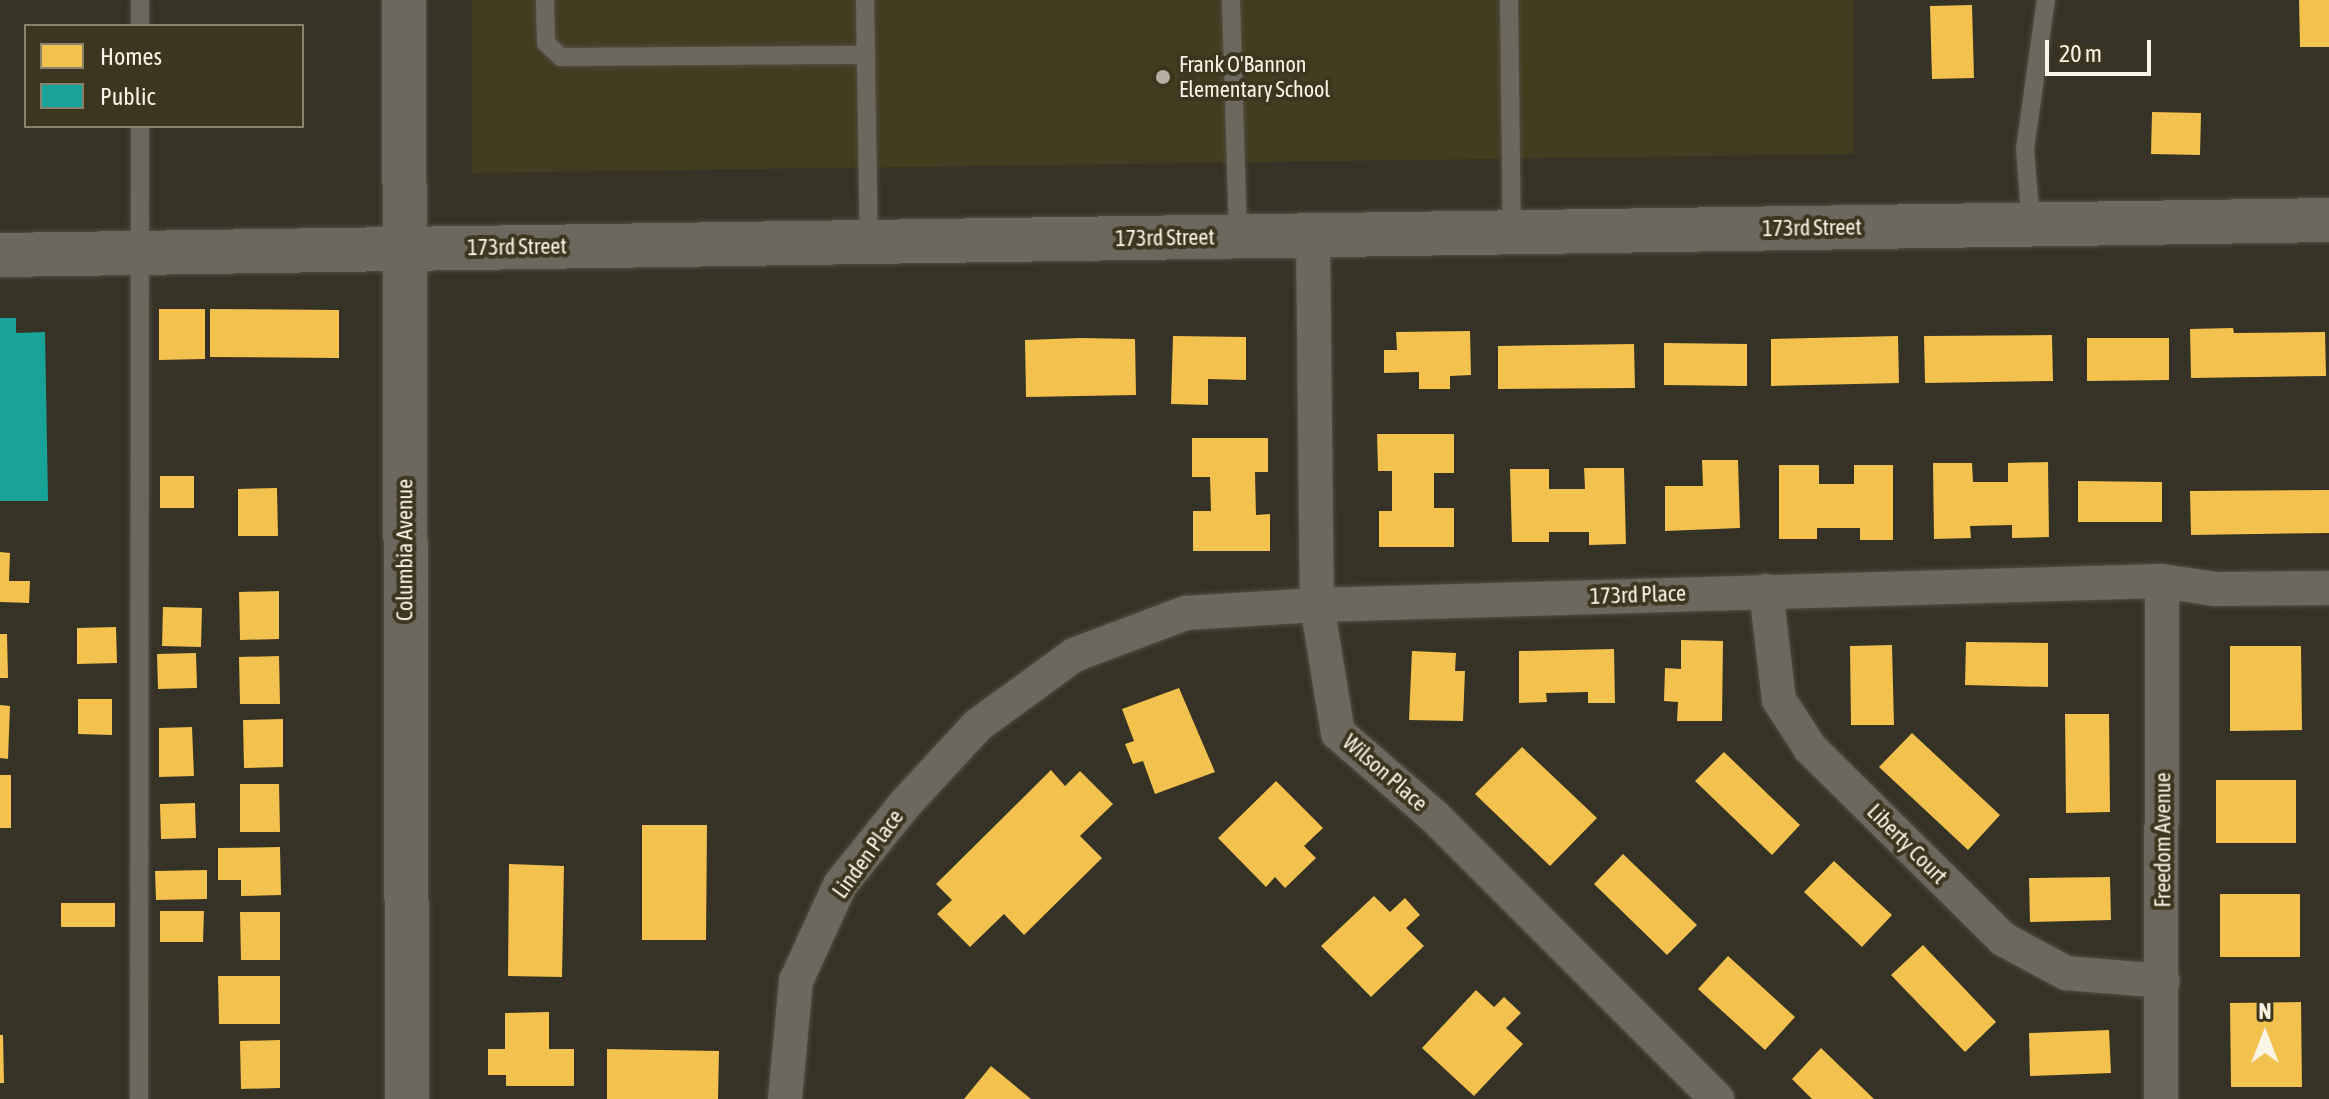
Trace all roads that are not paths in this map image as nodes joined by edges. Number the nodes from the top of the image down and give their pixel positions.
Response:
1 (140, 0) edge
2 (404, 0) edge
3 (545, 0) edge
4 (865, 0) edge
5 (1231, 0) edge
6 (1509, 0) edge
7 (2046, 0) edge
8 (140, 24) edge
9 (866, 55) junction
10 (140, 128) edge
11 (2329, 220) edge
12 (2031, 225) junction
13 (1512, 232) junction
14 (1313, 236) junction
15 (1238, 237) junction
16 (869, 242) junction
17 (404, 249) junction
18 (140, 253) junction
19 (0, 255) edge
20 (2162, 581) junction
21 (2329, 588) edge
22 (1766, 591) junction
23 (1317, 605) junction
24 (978, 725) joint
25 (2163, 981) junction
26 (139, 1099) edge
27 (407, 1099) edge
28 (785, 1099) edge
29 (1717, 1099) edge
30 (2161, 1099) edge

1 - 8 lane
2 - 17 street, Columbia Avenue
3 - 9 lane
4 - 9 lane
5 - 15 lane
6 - 13 lane
7 - 12 lane
9 - 16 lane
10 - 18 lane
11 - 12 street, 173rd Street
12 - 13 street, 173rd Street
13 - 14 street, 173rd Street
14 - 15 street, 173rd Street
14 - 23 street, Wilson Place
15 - 16 street, 173rd Street
16 - 17 street, 173rd Street
17 - 18 street, 173rd Street
17 - 27 street, Columbia Avenue
18 - 19 street, 173rd Street
18 - 26 lane
20 - 21 street, 173rd Place
20 - 22 street, 173rd Place
20 - 25 street, Freedom Avenue
22 - 23 street, 173rd Place
22 - 25 street, Liberty Court
23 - 24 street, 173rd Place
23 - 29 street, Wilson Place
24 - 28 street, Linden Place
25 - 30 street, Freedom Avenue

